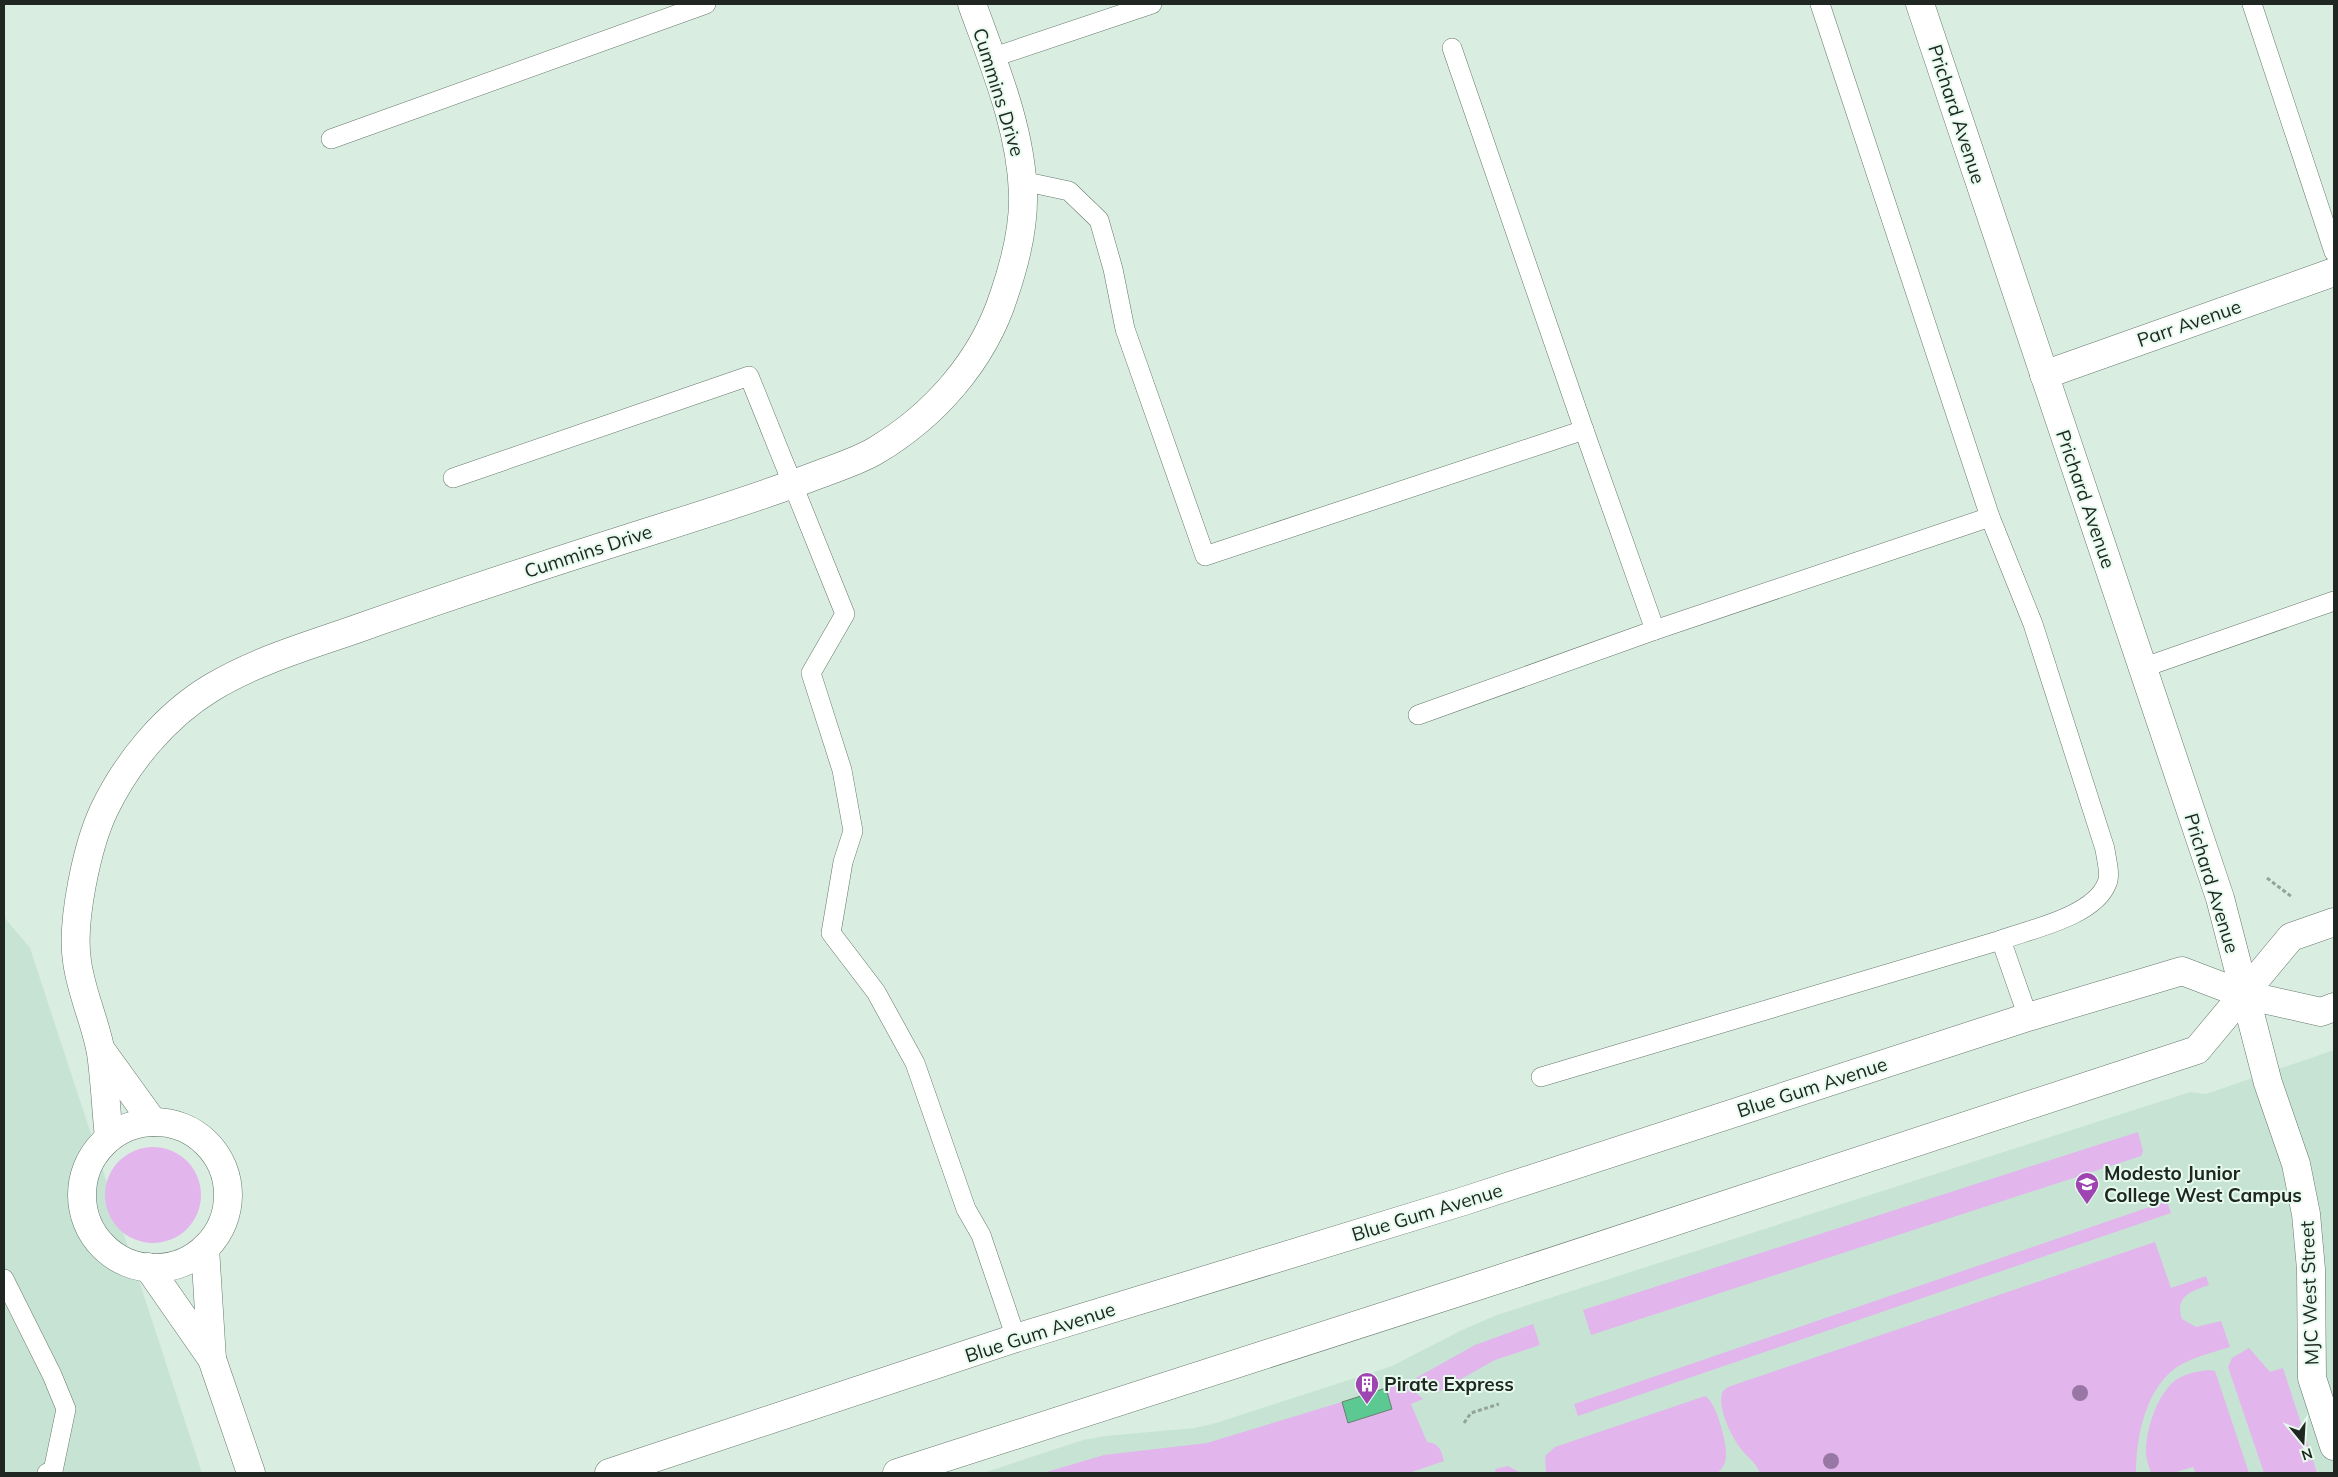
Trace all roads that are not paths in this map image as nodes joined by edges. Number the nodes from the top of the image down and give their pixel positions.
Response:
1 (706, 4) edge
2 (972, 4) edge
3 (1152, 4) edge
4 (1820, 4) edge
5 (1920, 4) edge
6 (2252, 4) edge
7 (1452, 48) dead end
8 (991, 58) junction
9 (331, 139) dead end
10 (1022, 181) junction
11 (2334, 252) edge
12 (2334, 272) edge
13 (2044, 375) junction
14 (1584, 430) junction
15 (453, 478) dead end
16 (794, 484) junction
17 (1990, 517) junction
18 (2334, 601) edge
19 (1655, 630) junction
20 (2142, 668) junction
21 (1418, 715) dead end
22 (2334, 922) edge
23 (2001, 940) junction
24 (2244, 995) junction
25 (2334, 1007) edge
26 (2028, 1017) junction
27 (100, 1049) junction
28 (1542, 1077) dead end
29 (153, 1122) junction
30 (109, 1138) junction
31 (205, 1248) junction
32 (148, 1267) junction
33 (4, 1279) edge
34 (1016, 1338) junction
35 (212, 1359) junction
36 (2334, 1446) edge
37 (47, 1473) edge
38 (251, 1473) edge
39 (608, 1473) edge
40 (897, 1473) edge

1 - 9 lane
2 - 8 street, Cummins Drive
3 - 8 lane
4 - 17 lane
5 - 13 street, Prichard Avenue
6 - 11 lane
7 - 14 lane
8 - 10 street, Cummins Drive
10 - 14 lane
10 - 16 street, Cummins Drive
12 - 13 street, Parr Avenue
13 - 20 street, Prichard Avenue
14 - 19 lane
15 - 16 lane
16 - 27 street, Cummins Drive
16 - 34 lane
17 - 19 lane
17 - 23 lane
18 - 20 lane
19 - 21 lane
20 - 24 street, Prichard Avenue
22 - 24 street
23 - 26 lane
23 - 28 lane
24 - 25 street, Blue Gum Avenue
24 - 26 street, Blue Gum Avenue
24 - 36 street, MJC West Street
24 - 40 street
26 - 34 street, Blue Gum Avenue
27 - 29 street, Cummins Drive
27 - 30 street, Cummins Drive
29 - 30 street
29 - 31 street
30 - 32 street
31 - 32 street
31 - 35 street
32 - 35 street
33 - 37 lane
34 - 39 street, Blue Gum Avenue
35 - 38 street

